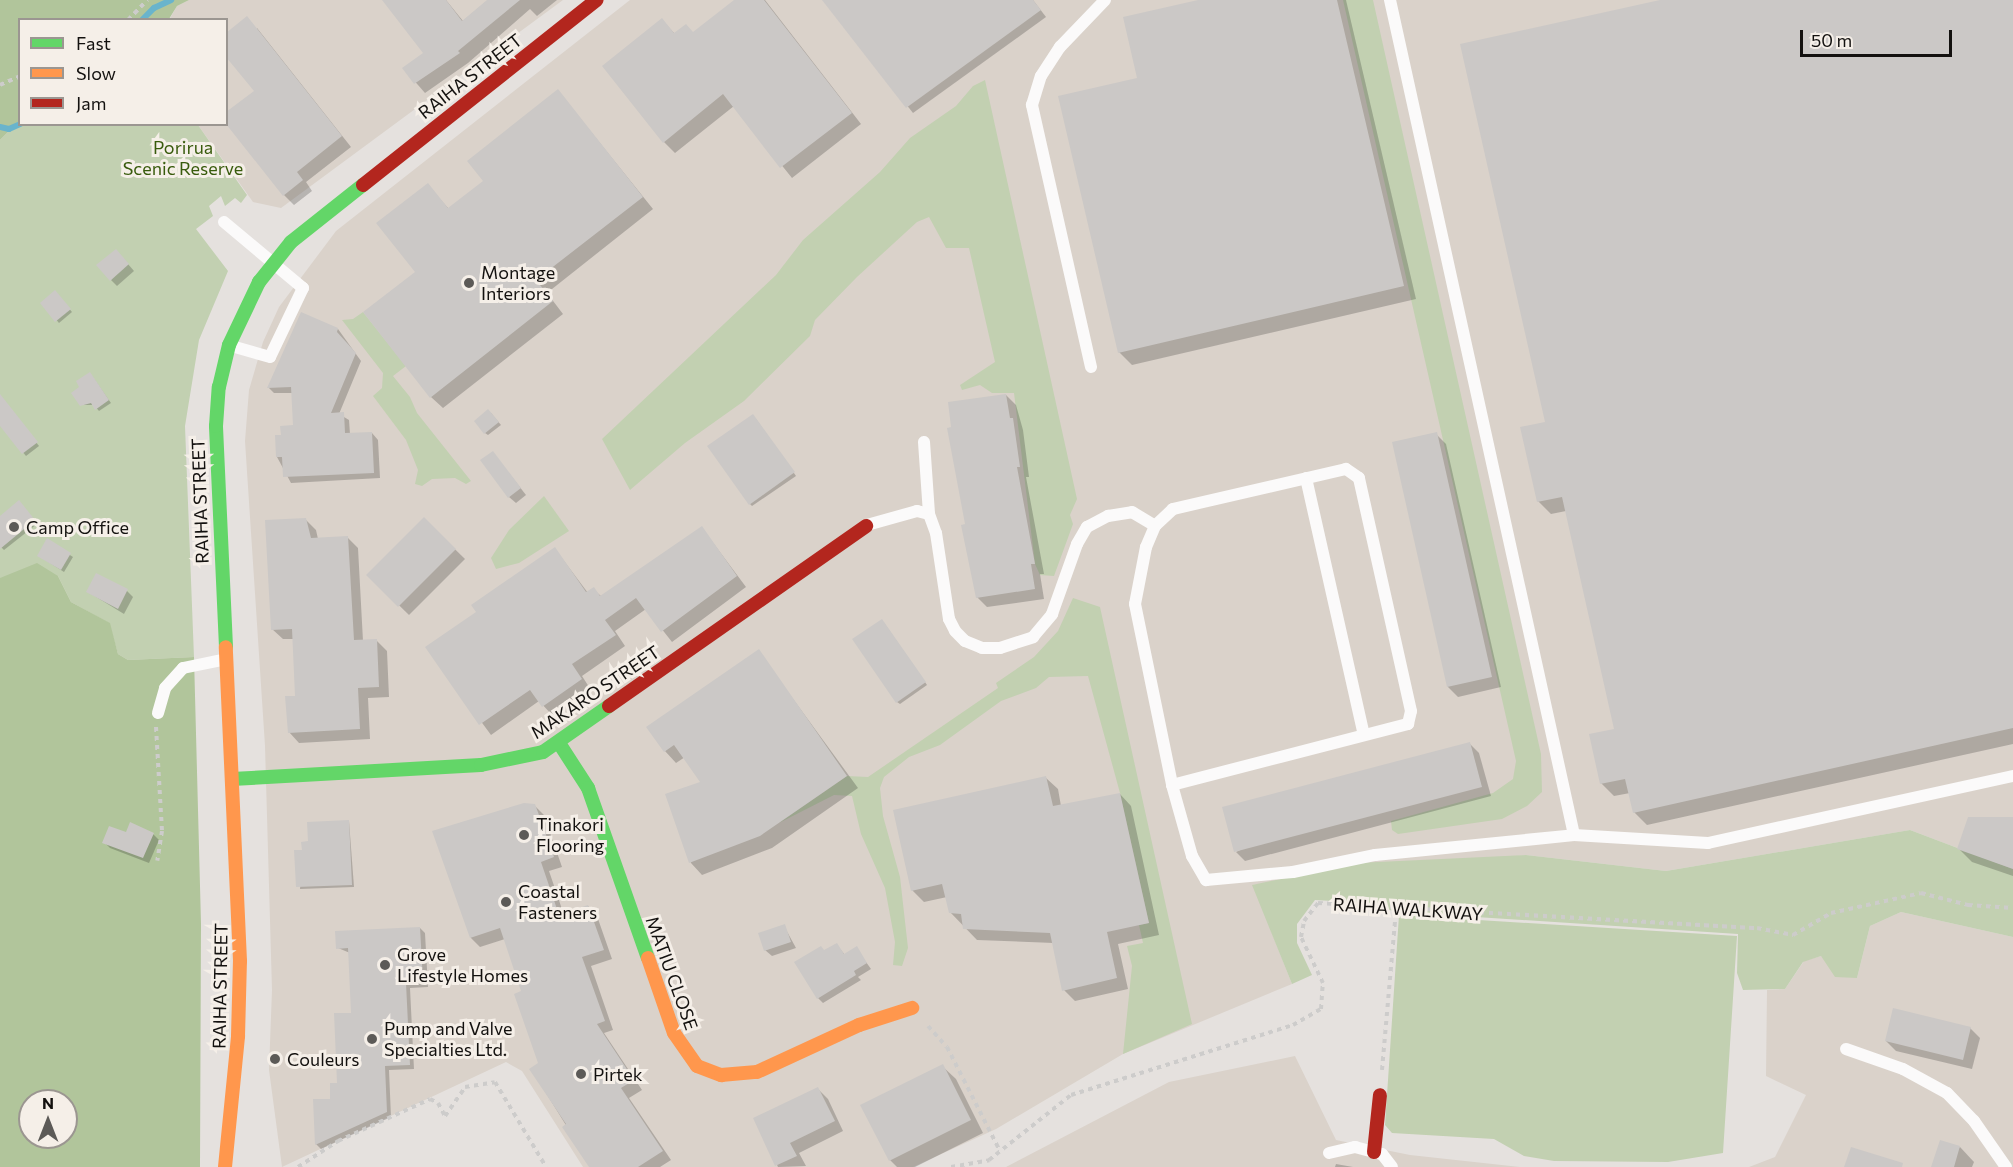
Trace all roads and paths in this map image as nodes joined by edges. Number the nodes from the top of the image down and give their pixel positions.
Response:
1 (147, 0) edge
2 (596, 0) edge
3 (1105, 0) edge
4 (1390, 0) edge
5 (130, 18) edge
6 (18, 77) edge
7 (0, 85) edge
8 (224, 222) dead end
9 (272, 263) junction
10 (229, 345) junction
11 (1091, 368) dead end
12 (924, 442) dead end
13 (1306, 478) junction
14 (929, 514) junction
15 (866, 526) joint
16 (1155, 526) junction
17 (226, 659) junction
18 (158, 713) joint
19 (1364, 735) junction
20 (559, 742) junction
21 (2013, 776) edge
22 (232, 779) junction
23 (1172, 785) junction
24 (1574, 835) junction
25 (157, 861) dead end
26 (2013, 908) edge
27 (1396, 909) junction
28 (912, 1008) joint
29 (1846, 1049) dead end
30 (1380, 1095) joint
31 (999, 1149) junction
32 (1374, 1152) junction
33 (1329, 1153) dead end
34 (225, 1167) edge
35 (298, 1167) edge
36 (546, 1167) edge
37 (951, 1167) edge
38 (1392, 1167) edge
39 (2006, 1167) edge

1 - 5 path
2 - 9 street, RAIHA STREET
3 - 11 lane
4 - 24 lane
6 - 7 path
8 - 9 lane
9 - 10 street, RAIHA STREET
9 - 10 lane
10 - 17 street, RAIHA STREET
12 - 14 lane
13 - 16 lane
13 - 19 lane
13 - 19 lane
14 - 15 lane
14 - 16 lane
15 - 20 street, MAKARO STREET
16 - 23 lane
17 - 18 lane
17 - 22 street, RAIHA STREET
18 - 25 path
19 - 23 lane
20 - 22 street, MAKARO STREET
20 - 28 street, MATIU CLOSE
21 - 24 lane
22 - 34 street, RAIHA STREET
23 - 24 lane
26 - 27 path, RAIHA WALKWAY
27 - 30 path
27 - 31 path, RAIHA WALKWAY
28 - 31 path
29 - 39 lane
30 - 32 street
31 - 37 path, RAIHA WALKWAY
32 - 33 lane
32 - 38 lane
35 - 36 path

